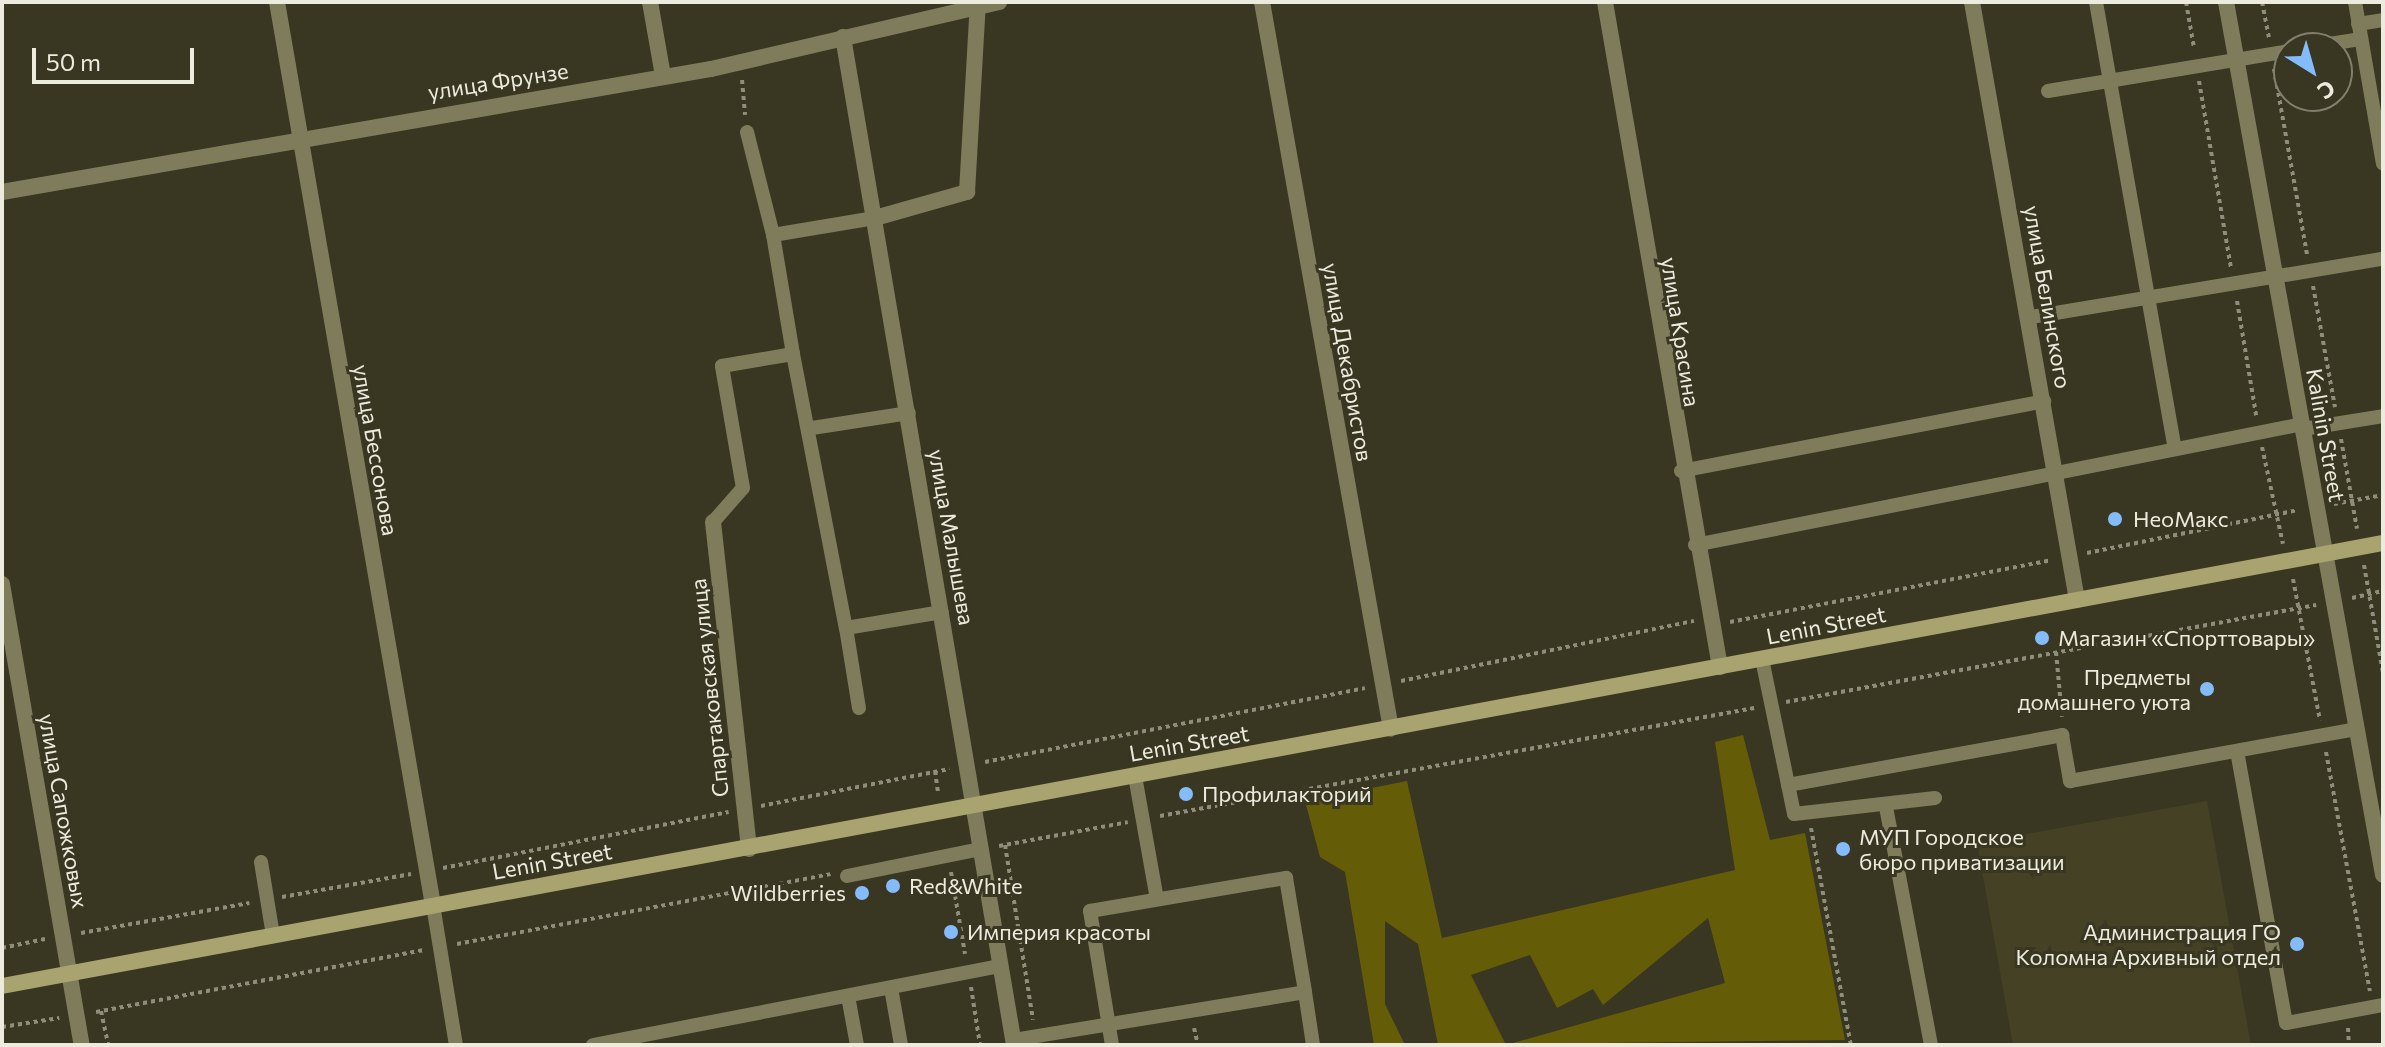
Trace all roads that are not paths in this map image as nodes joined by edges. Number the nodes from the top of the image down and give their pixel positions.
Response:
1 (277, 2) edge
2 (650, 2) edge
3 (999, 2) edge
4 (1262, 2) edge
5 (1605, 2) edge
6 (1972, 2) edge
7 (2096, 2) edge
8 (2226, 2) edge
9 (2355, 2) edge
10 (977, 4) edge
11 (2383, 20) edge
12 (2360, 31) junction
13 (2353, 33) edge
14 (843, 37) junction
15 (2273, 53) edge
16 (2236, 59) junction
17 (663, 76) junction
18 (2110, 80) junction
19 (2048, 91) dead end
20 (747, 132) road end
21 (300, 136) junction
22 (2383, 164) edge
23 (2, 192) edge
24 (875, 218) junction
25 (773, 235) junction
26 (2383, 259) edge
27 (2275, 274) junction
28 (2149, 297) junction
29 (2031, 317) junction
30 (793, 354) junction
31 (2044, 401) junction
32 (909, 413) junction
33 (2383, 416) edge
34 (2303, 427) junction
35 (812, 428) junction
36 (2175, 449) junction
37 (1681, 471) junction
38 (2055, 473) junction
39 (713, 522) joint
40 (2383, 543) edge
41 (1695, 545) junction
42 (2325, 554) junction
43 (2, 584) edge
44 (2077, 600) junction
45 (942, 612) junction
46 (846, 628) junction
47 (1762, 659) junction
48 (1720, 667) junction
49 (859, 708) dead end
50 (1391, 729) junction
51 (2357, 729) junction
52 (2237, 751) junction
53 (1135, 776) junction
54 (1788, 785) junction
55 (1935, 798) dead end
56 (973, 804) junction
57 (1886, 807) junction
58 (749, 849) junction
59 (981, 849) junction
60 (261, 862) dead end
61 (2383, 875) edge
62 (847, 876) road end
63 (1157, 899) junction
64 (433, 905) junction
65 (273, 935) junction
66 (1000, 966) junction
67 (68, 973) junction
68 (2, 986) edge
69 (891, 988) junction
70 (1305, 992) junction
71 (848, 996) junction
72 (2383, 1005) edge
73 (1108, 1024) junction
74 (1013, 1042) edge
75 (599, 1044) edge
76 (82, 1045) edge
77 (456, 1045) edge
78 (857, 1045) edge
79 (901, 1045) edge
80 (1112, 1045) edge
81 (1313, 1045) edge
82 (1931, 1045) edge

1 - 21 street, улица Бессонова
2 - 17 street
3 - 10 street, улица Фрунзе
4 - 50 street, улица Декабристов
5 - 37 street, улица Красина
6 - 29 street, улица Белинского
7 - 18 lane
8 - 16 street, Kalinin Street
9 - 12 lane
10 - 14 street, улица Фрунзе
10 - 24 street
11 - 12 lane
12 - 13 lane
12 - 22 lane
14 - 17 street, улица Фрунзе
14 - 24 street, улица Малышева
15 - 16 lane
16 - 18 lane
16 - 27 street, Kalinin Street
17 - 21 street, улица Фрунзе
18 - 19 lane
18 - 28 lane
20 - 25 lane
21 - 23 street, улица Фрунзе
21 - 64 street, улица Бессонова
24 - 25 lane
24 - 32 street, улица Малышева
25 - 30 lane
26 - 27 lane
27 - 28 lane
27 - 34 street, Kalinin Street
28 - 29 lane
28 - 36 lane
29 - 31 street, улица Белинского
30 - 35 lane
30 - 39 lane
31 - 37 lane
31 - 38 street, улица Белинского
32 - 35 lane
32 - 45 street, улица Малышева
33 - 34 lane
34 - 36 lane
34 - 42 street, Kalinin Street
35 - 46 lane
36 - 38 lane
37 - 41 street, улица Красина
38 - 41 lane
38 - 44 street, улица Белинского
39 - 58 street, Спартаковская улица
40 - 42 main road, Lenin Street
41 - 48 street, улица Красина
42 - 44 main road, Lenin Street
42 - 51 street, Kalinin Street
43 - 67 street, улица Сапожковых
44 - 47 main road, Lenin Street
45 - 46 lane
45 - 56 street, улица Малышева
46 - 49 lane
47 - 48 main road, Lenin Street
47 - 54 lane
48 - 50 main road, Lenin Street
50 - 53 main road, Lenin Street
51 - 52 lane
51 - 61 street, Kalinin Street
52 - 54 lane
52 - 72 lane
53 - 56 main road, Lenin Street
53 - 63 lane
54 - 57 lane
55 - 57 lane
56 - 58 main road, Lenin Street
56 - 59 street, улица Малышева
57 - 82 lane
58 - 64 main road, Lenin Street
59 - 62 lane
59 - 66 street, улица Малышева
60 - 65 lane
63 - 70 lane
63 - 73 lane
64 - 65 main road, Lenin Street
64 - 77 lane
65 - 67 main road, Lenin Street
66 - 69 lane
66 - 74 street, улица Малышева
67 - 68 main road, Lenin Street
67 - 76 street, улица Сапожковых
69 - 71 lane
69 - 79 lane
70 - 73 lane
70 - 81 lane
71 - 75 lane
71 - 78 lane
73 - 74 lane
73 - 80 lane

